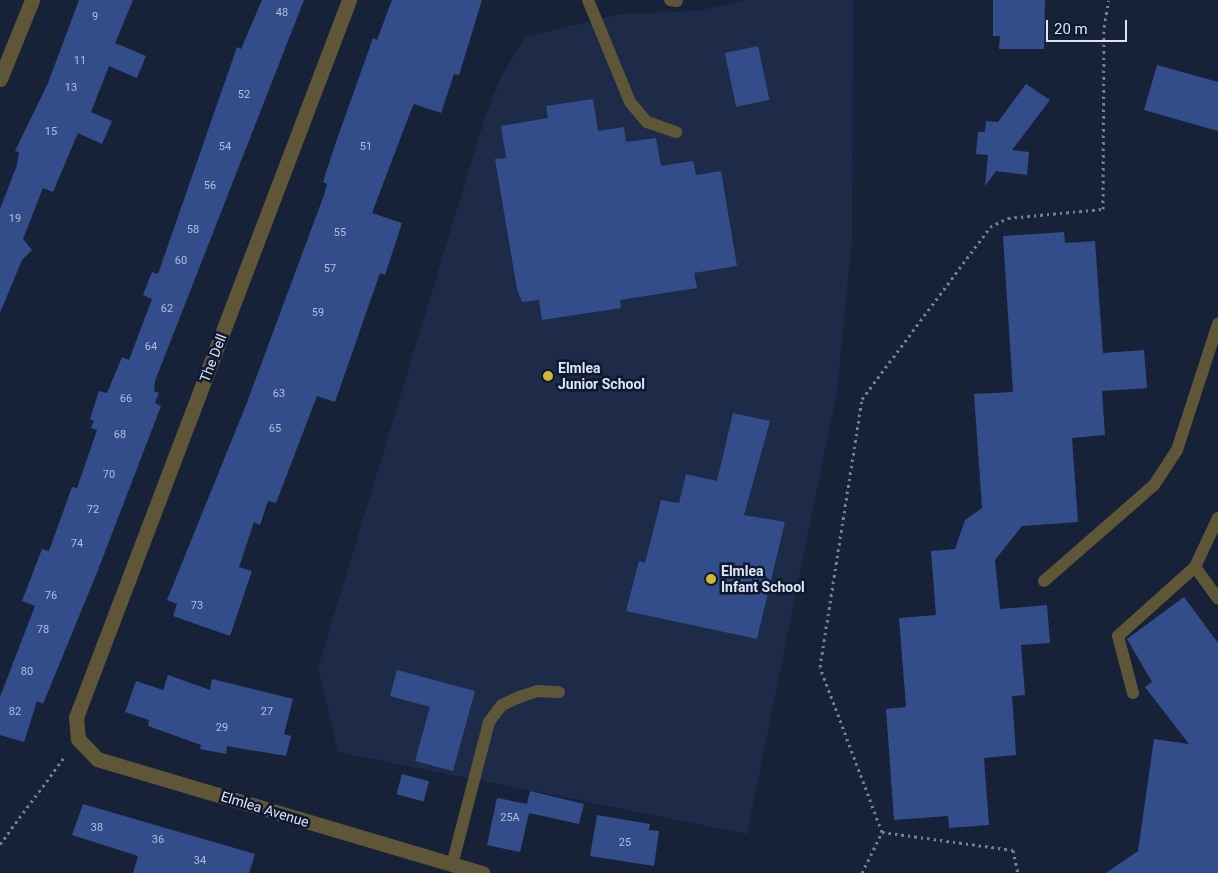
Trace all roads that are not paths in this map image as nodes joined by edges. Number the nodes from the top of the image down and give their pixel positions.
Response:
1 (32, 0) edge
2 (349, 0) edge
3 (588, 0) edge
4 (670, 0) edge
5 (677, 1) edge
6 (0, 80) edge
7 (676, 132) dead end
8 (1218, 324) edge
9 (1218, 518) edge
10 (1195, 567) junction
11 (1044, 581) dead end
12 (1218, 599) edge
13 (559, 692) dead end
14 (1133, 693) dead end
15 (78, 739) joint
16 (452, 865) junction
17 (482, 873) edge

1 - 6 street
2 - 15 street, The Dell
3 - 7 lane
4 - 5 lane
8 - 11 lane
9 - 10 lane
10 - 12 lane
10 - 14 lane
13 - 16 lane
15 - 16 street, Elmlea Avenue
16 - 17 street, Elmlea Avenue

